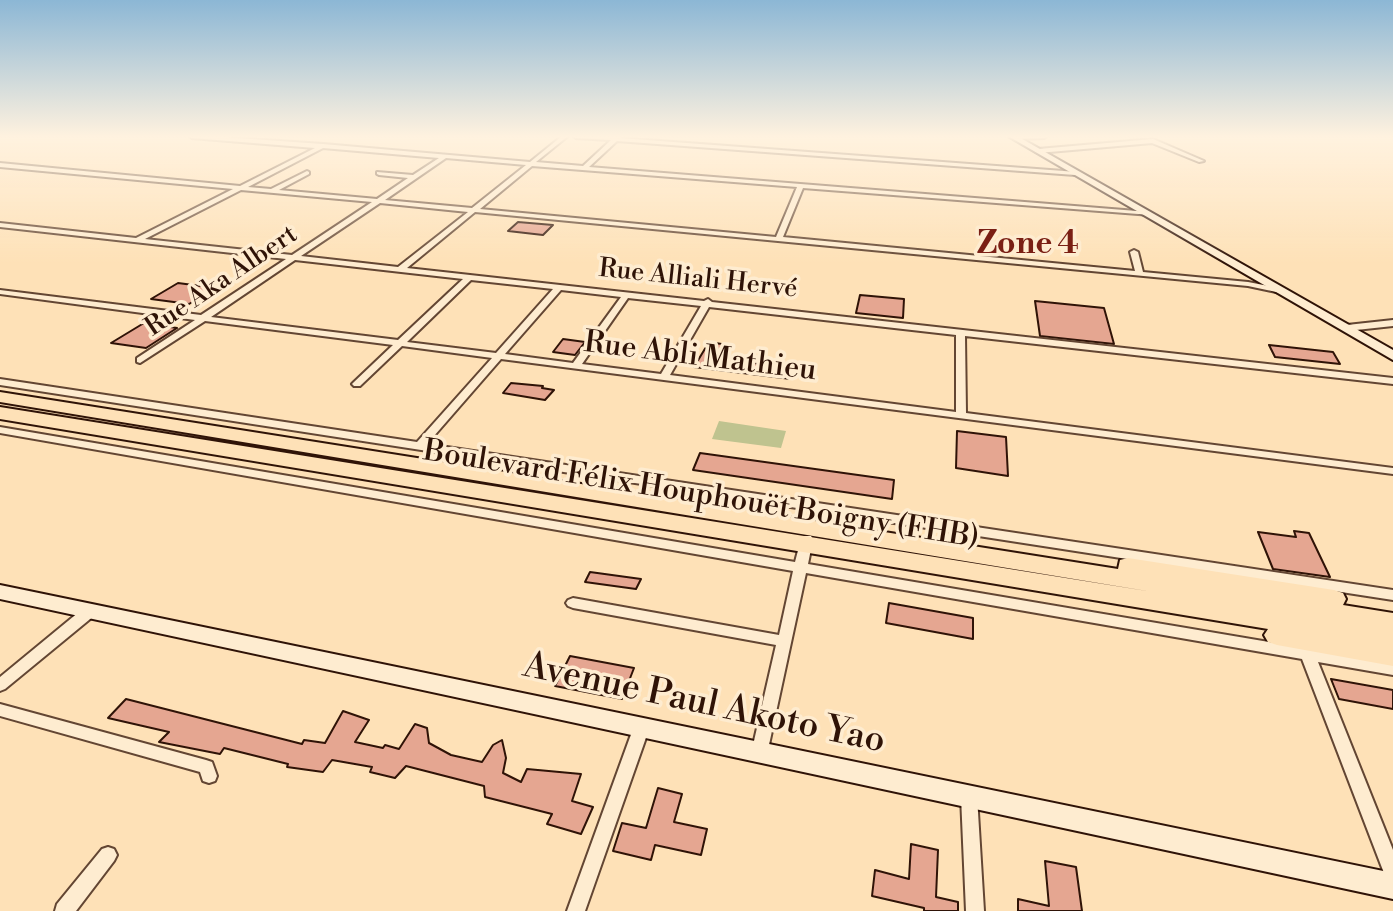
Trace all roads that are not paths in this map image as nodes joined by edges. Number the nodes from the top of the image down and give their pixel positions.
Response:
1 (142, 179) edge
2 (260, 179) edge
3 (296, 179) edge
4 (413, 179) edge
5 (512, 179) edge
6 (698, 179) edge
7 (1085, 179) edge
8 (800, 187) junction
9 (241, 188) junction
10 (271, 191) junction
11 (378, 201) junction
12 (474, 210) junction
13 (1149, 214) junction
14 (0, 225) edge
15 (779, 238) junction
16 (138, 241) junction
17 (1134, 252) dead end
18 (296, 257) junction
19 (1241, 266) junction
20 (401, 269) junction
21 (1140, 274) junction
22 (470, 277) junction
23 (1221, 282) junction
24 (560, 287) junction
25 (0, 292) edge
26 (1285, 292) junction
27 (627, 294) junction
28 (708, 302) junction
29 (205, 318) junction
30 (1393, 323) edge
31 (1347, 328) junction
32 (960, 332) junction
33 (400, 344) junction
34 (1393, 349) edge
35 (498, 356) junction
36 (1393, 356) edge
37 (140, 360) dead end
38 (576, 366) junction
39 (664, 377) junction
40 (1393, 381) edge
41 (0, 382) edge
42 (357, 384) dead end
43 (0, 397) edge
44 (0, 413) edge
45 (961, 416) junction
46 (0, 430) edge
47 (419, 446) junction
48 (1393, 471) edge
49 (805, 546) junction
50 (970, 552) junction
51 (873, 555) junction
52 (0, 592) edge
53 (1393, 595) edge
54 (573, 603) dead end
55 (1393, 608) edge
56 (90, 611) junction
57 (1393, 622) edge
58 (1393, 640) edge
59 (784, 641) junction
60 (1307, 653) junction
61 (1393, 656) edge
62 (1393, 669) edge
63 (0, 685) edge
64 (0, 710) edge
65 (641, 729) junction
66 (759, 754) junction
67 (209, 776) dead end
68 (969, 796) junction
69 (108, 855) dead end
70 (1393, 873) edge
71 (1393, 886) edge
72 (64, 911) edge
73 (576, 911) edge
74 (975, 911) edge

1 - 9 street
2 - 9 street
3 - 10 street
4 - 11 street, Rue Aka Albert
5 - 12 street
6 - 8 street
7 - 13 street
8 - 13 street
8 - 15 street
9 - 10 street
9 - 16 street
10 - 11 street
11 - 12 street
11 - 18 street, Rue Aka Albert
12 - 15 street
12 - 20 street
13 - 19 street
14 - 16 street, Rue Alliali Hervé
15 - 21 street
16 - 18 street, Rue Alliali Hervé
17 - 21 street
18 - 20 street, Rue Alliali Hervé
18 - 29 street, Rue Aka Albert
19 - 23 street
19 - 26 street
20 - 22 street, Rue Alliali Hervé
21 - 23 street
22 - 24 street, Rue Alliali Hervé
22 - 33 street
23 - 26 street
24 - 27 street, Rue Alliali Hervé
24 - 35 street
25 - 29 street, Rue Abli Mathieu
26 - 31 street
27 - 28 street, Rue Alliali Hervé
27 - 38 street
28 - 32 street, Rue Alliali Hervé
28 - 39 street
29 - 33 street, Rue Abli Mathieu
29 - 37 street, Rue Aka Albert
30 - 31 street
31 - 34 street
31 - 36 street
32 - 40 street, Rue Alliali Hervé
32 - 45 street
33 - 35 street, Rue Abli Mathieu
33 - 42 street
35 - 38 street, Rue Abli Mathieu
35 - 47 street
38 - 39 street, Rue Abli Mathieu
39 - 45 street, Rue Abli Mathieu
41 - 47 street
43 - 49 highway, Boulevard Félix Houphouët Boigny (FHB)
44 - 49 highway, Boulevard Félix Houphouët Boigny (FHB)
45 - 48 street, Rue Abli Mathieu
46 - 49 street
47 - 53 street
49 - 50 highway, Boulevard Félix Houphouët Boigny (FHB)
49 - 51 highway, Boulevard Félix Houphouët Boigny (FHB)
49 - 59 street
49 - 60 street
50 - 55 highway
50 - 57 highway, Boulevard Félix Houphouët Boigny (FHB)
51 - 58 highway, Boulevard Félix Houphouët Boigny (FHB)
51 - 61 highway
52 - 56 street, Avenue Paul Akoto Yao
54 - 59 street
56 - 63 street
56 - 65 street, Avenue Paul Akoto Yao
59 - 66 street
60 - 62 street
60 - 70 street
64 - 67 street
65 - 66 street, Avenue Paul Akoto Yao
65 - 73 street
66 - 68 street, Avenue Paul Akoto Yao
68 - 71 street, Avenue Paul Akoto Yao
68 - 74 street
69 - 72 street

